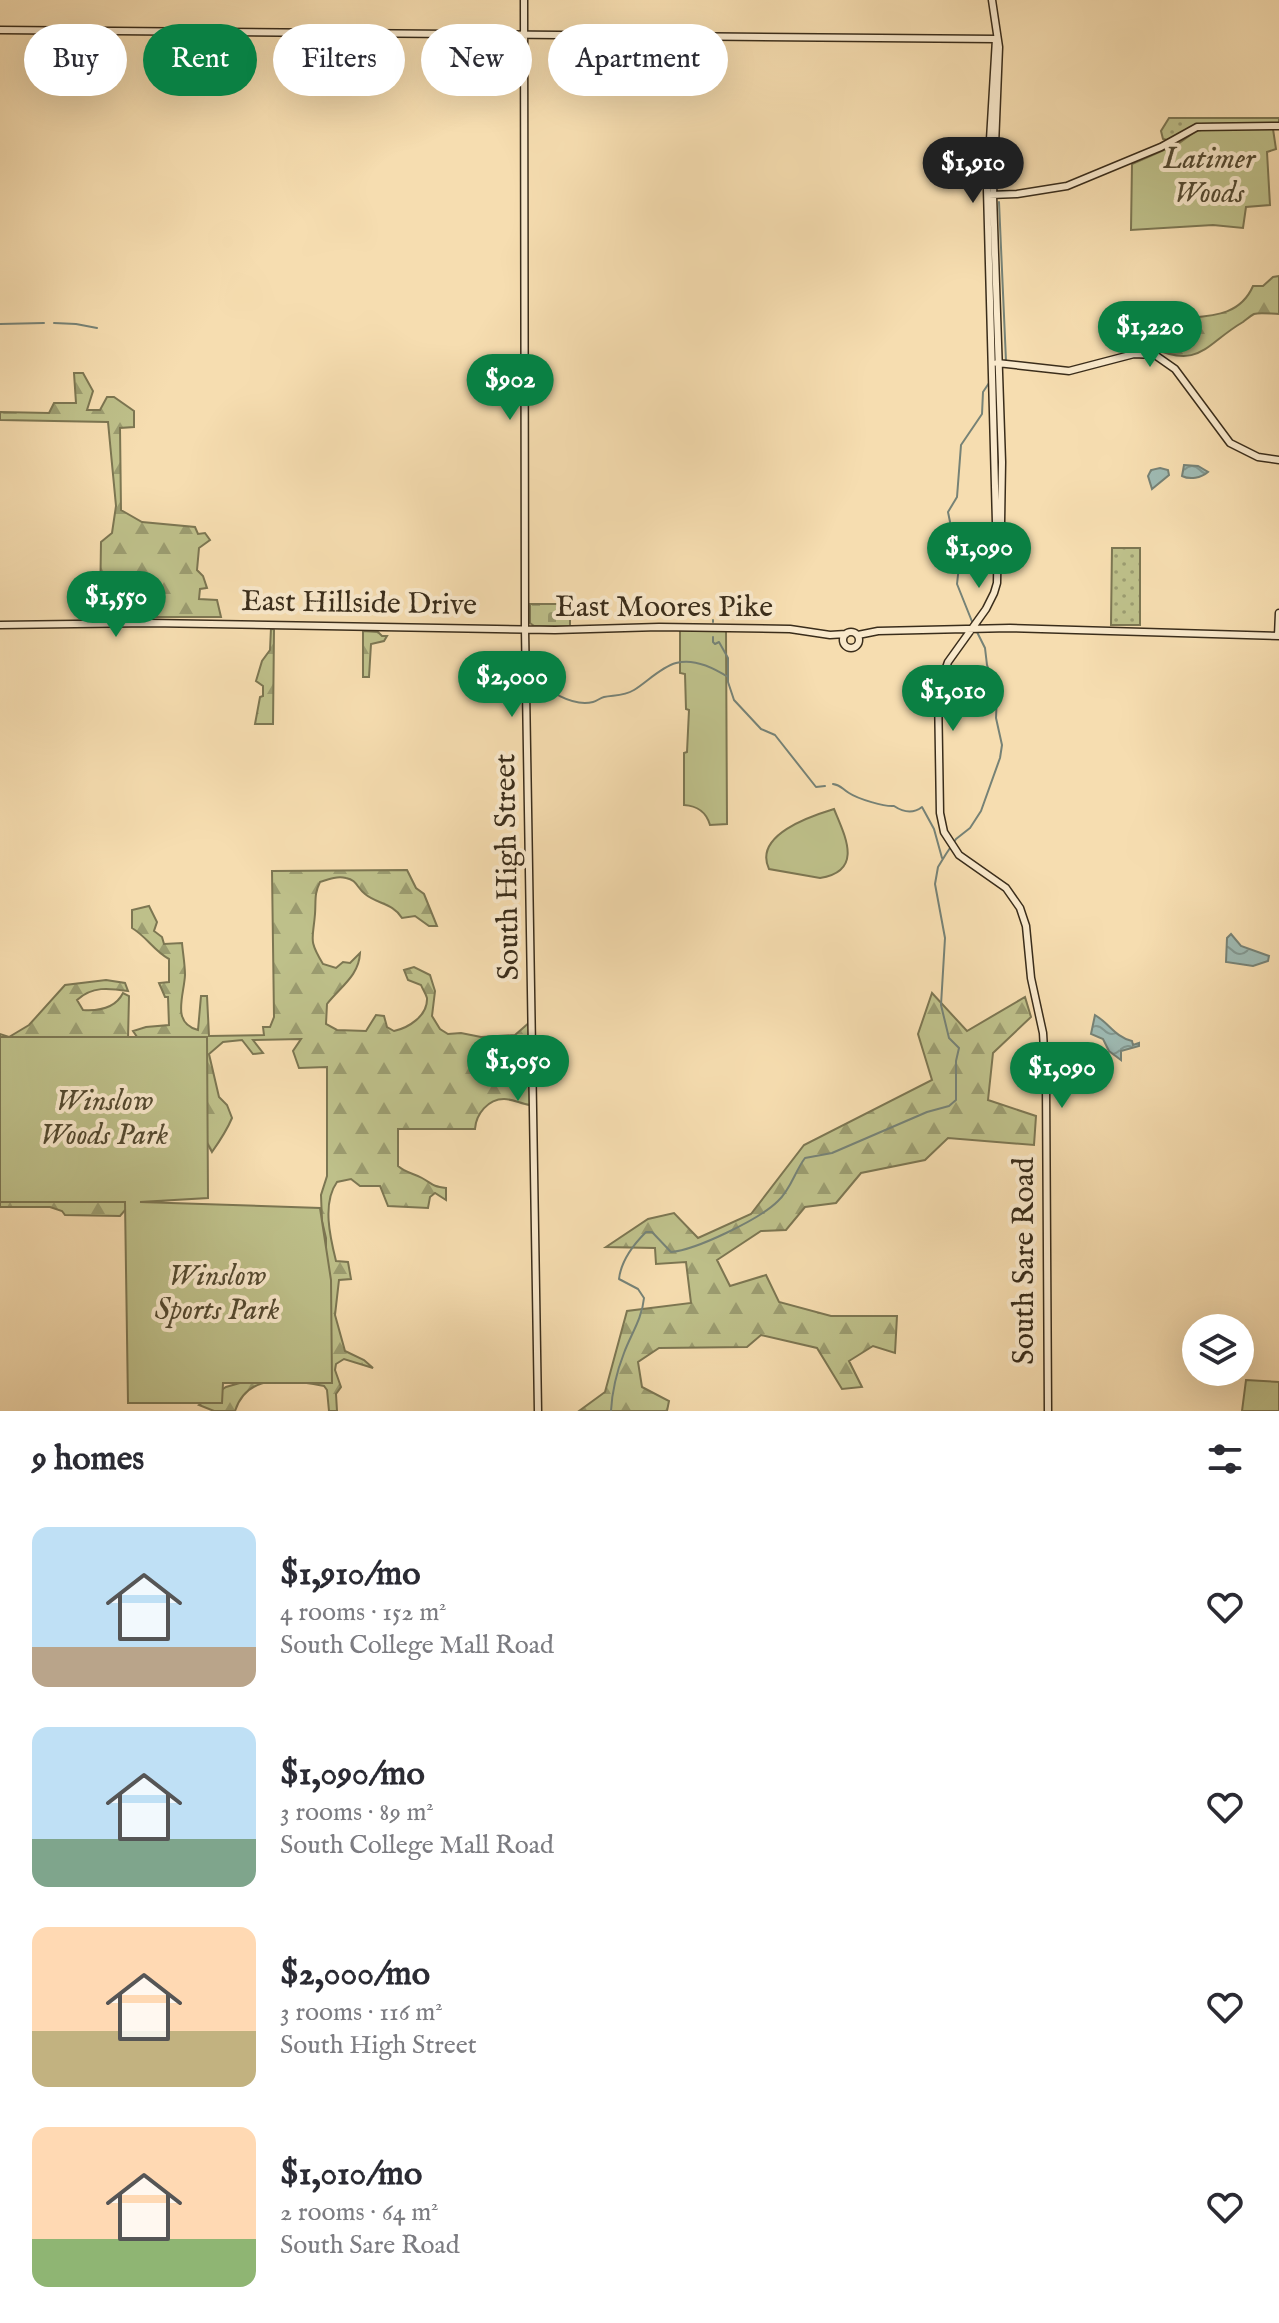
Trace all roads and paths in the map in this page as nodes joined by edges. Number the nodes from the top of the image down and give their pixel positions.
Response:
1 (524, 0) edge
2 (992, 0) edge
3 (524, 24) edge
4 (0, 30) edge
5 (421, 33) edge
6 (532, 34) edge
7 (996, 39) junction
8 (524, 96) edge
9 (1279, 126) edge
10 (990, 195) junction
11 (1001, 363) junction
12 (1279, 460) edge
13 (985, 611) junction
14 (1279, 613) edge
15 (0, 625) edge
16 (992, 628) junction
17 (525, 629) junction
18 (954, 629) junction
19 (971, 629) junction
20 (803, 631) junction
21 (846, 634) junction
22 (1279, 636) edge
23 (858, 639) junction
24 (844, 644) junction
25 (960, 646) junction
26 (537, 1411) edge
27 (1048, 1411) edge

1 - 3 street, South High Street
2 - 7 street
4 - 5 street
6 - 7 street
7 - 10 street
8 - 17 street, South High Street
9 - 10 street
10 - 11 street
11 - 12 street
11 - 13 street
13 - 16 street
13 - 19 street, South Sare Road
14 - 22 street
15 - 17 street, East Hillside Drive
16 - 19 street
16 - 22 street
17 - 20 street, East Moores Pike
17 - 26 street, South High Street
18 - 19 street
18 - 23 street
18 - 25 street
19 - 25 street, South Sare Road
20 - 21 street, East Moores Pike
20 - 24 street, East Moores Pike
21 - 23 street, East Moores Pike
21 - 24 street
23 - 24 street
25 - 27 street, South Sare Road

